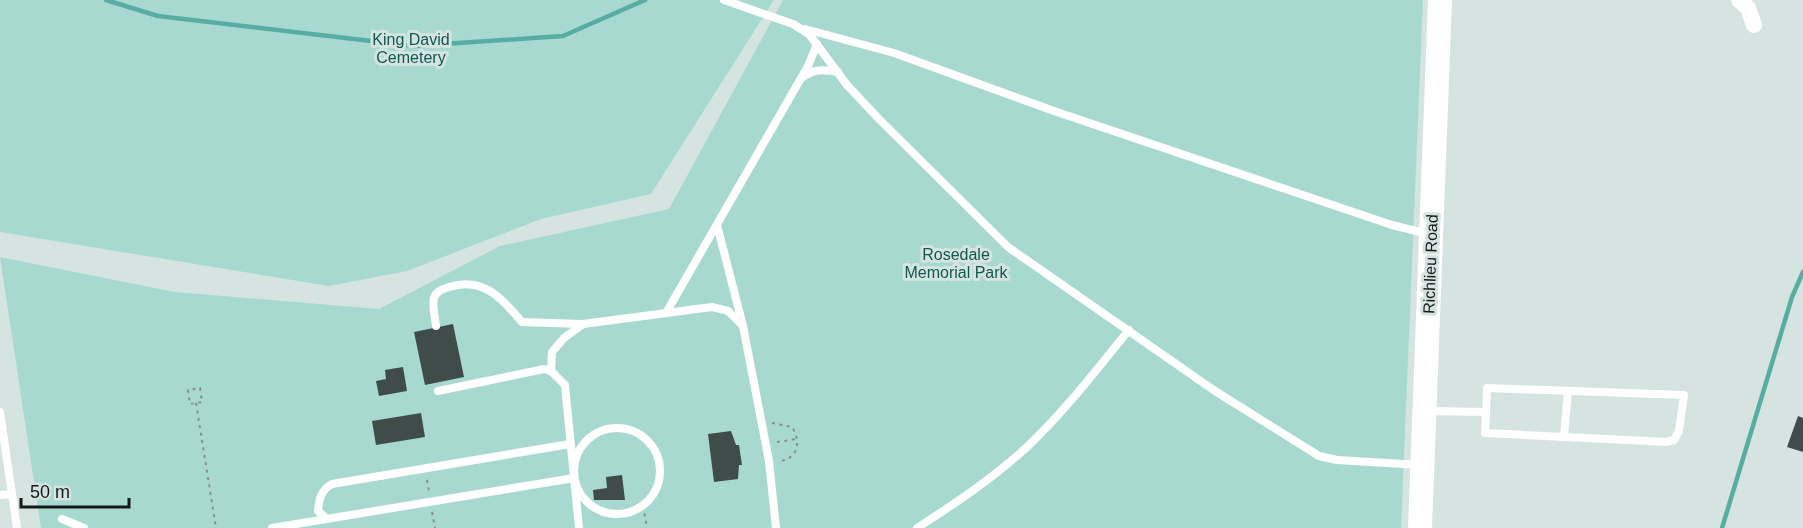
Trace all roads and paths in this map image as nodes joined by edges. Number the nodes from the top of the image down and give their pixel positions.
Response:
1 (724, 0) edge
2 (1440, 0) edge
3 (1739, 0) edge
4 (1754, 25) dead end
5 (798, 27) junction
6 (817, 44) junction
7 (838, 72) junction
8 (801, 79) junction
9 (717, 225) junction
10 (1431, 235) junction
11 (666, 313) junction
12 (583, 324) junction
13 (436, 326) dead end
14 (743, 326) junction
15 (1130, 330) junction
16 (551, 371) junction
17 (438, 391) dead end
18 (1568, 391) junction
19 (196, 403) junction
20 (1425, 411) junction
21 (0, 412) edge
22 (1486, 412) junction
23 (761, 424) junction
24 (1564, 437) junction
25 (797, 439) junction
26 (765, 443) junction
27 (570, 444) junction
28 (768, 461) junction
29 (1423, 465) junction
30 (574, 478) junction
31 (12, 494) junction
32 (0, 495) edge
33 (643, 506) junction
34 (62, 519) dead end
35 (327, 519) junction
36 (313, 525) edge
37 (17, 528) edge
38 (84, 528) edge
39 (216, 528) edge
40 (272, 528) edge
41 (579, 528) edge
42 (647, 528) edge
43 (776, 528) edge
44 (917, 528) edge
45 (1420, 528) edge

1 - 5 lane
2 - 10 main road, Richlieu Road
3 - 4 street
5 - 6 lane
5 - 10 lane
6 - 7 lane
6 - 8 lane
7 - 8 lane
7 - 15 lane
8 - 9 lane
9 - 11 lane
9 - 14 lane
10 - 20 main road, Richlieu Road
11 - 12 lane
11 - 14 lane
12 - 13 lane
12 - 16 lane
14 - 23 lane
15 - 29 lane
15 - 44 lane
16 - 17 lane
16 - 27 lane
18 - 22 lane
18 - 24 lane
18 - 24 lane
19 - 19 path
19 - 39 path
20 - 22 lane
20 - 29 main road, Richlieu Road
21 - 31 lane
22 - 24 lane
23 - 25 path
23 - 26 lane
25 - 26 path
25 - 28 path
26 - 28 lane
27 - 30 lane
27 - 35 lane
28 - 43 lane
29 - 45 main road, Richlieu Road
30 - 33 lane
30 - 33 lane
30 - 35 lane
30 - 41 lane
31 - 32 lane
31 - 37 lane
33 - 42 path
34 - 38 lane
35 - 36 lane
36 - 40 lane

